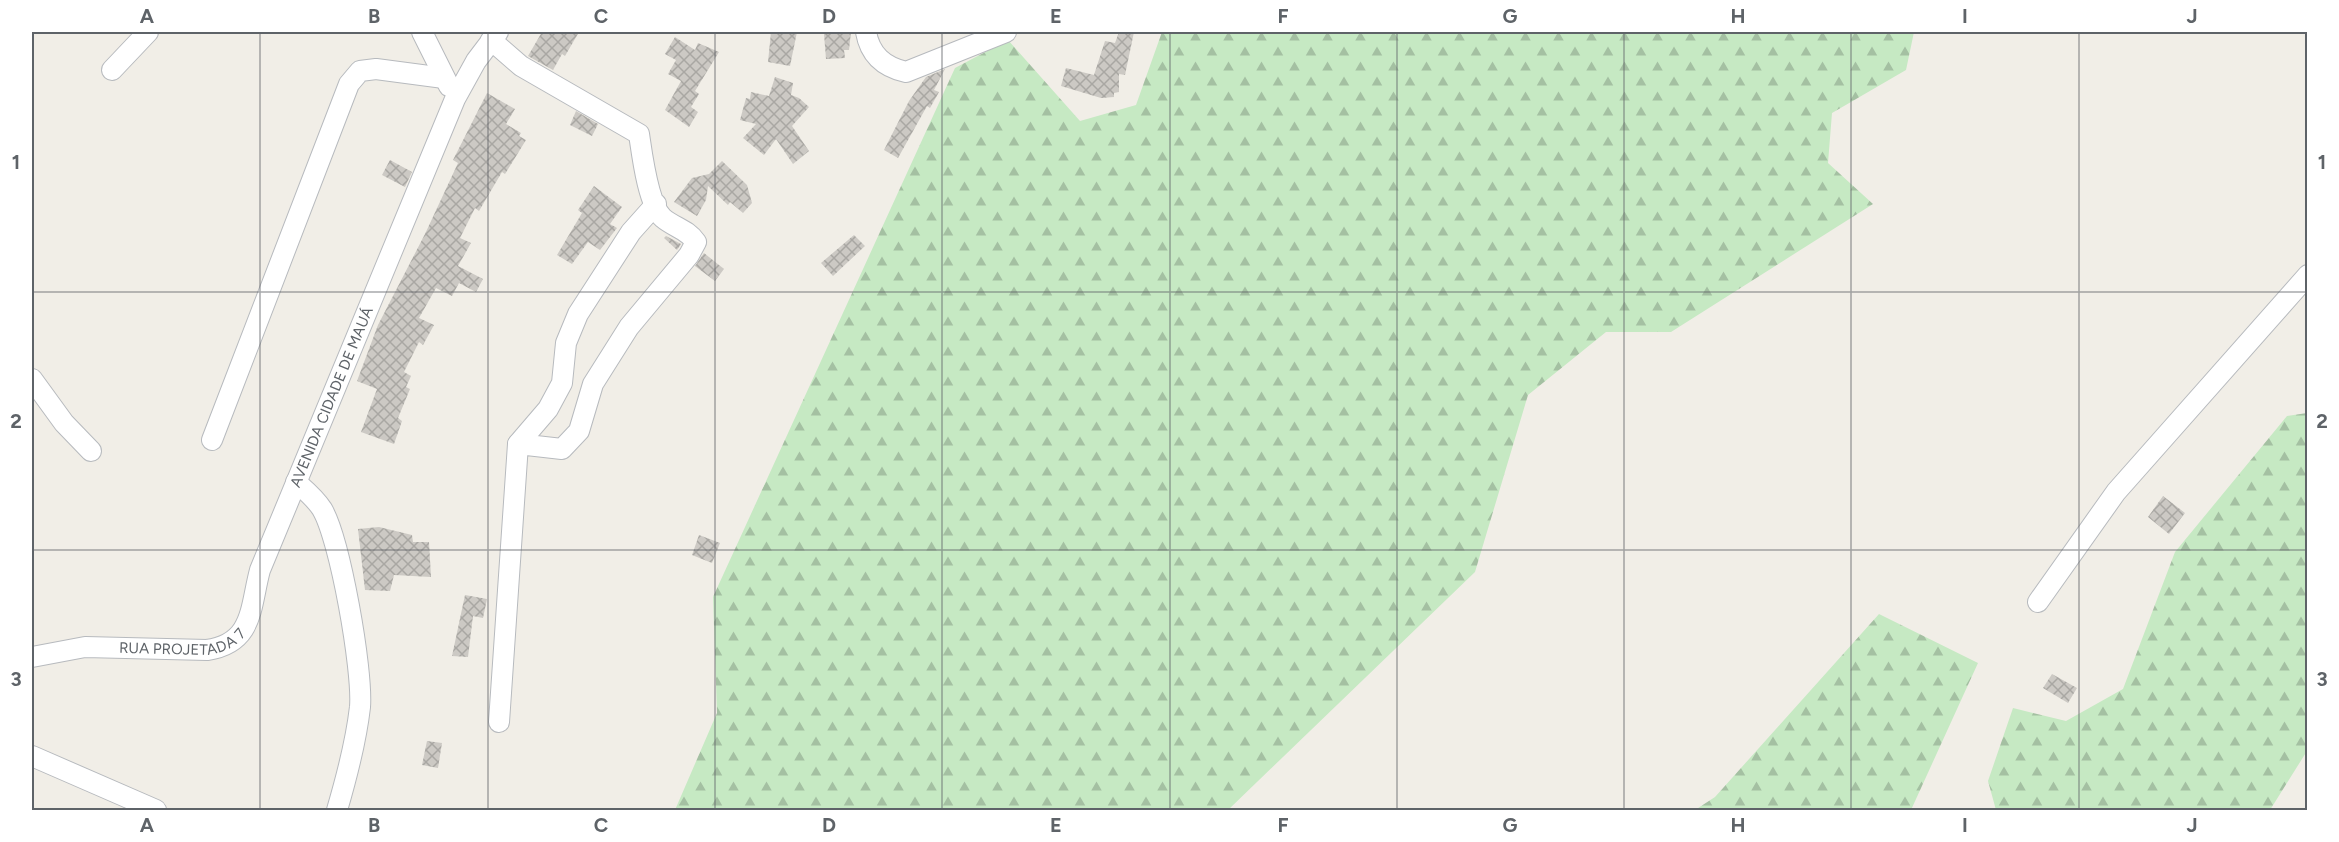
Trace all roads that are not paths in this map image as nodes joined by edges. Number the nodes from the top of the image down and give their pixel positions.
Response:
1 (148, 32) edge
2 (422, 32) edge
3 (866, 32) edge
4 (1006, 32) edge
5 (495, 36) edge
6 (112, 70) dead end
7 (444, 78) junction
8 (455, 99) junction
9 (656, 204) junction
10 (2307, 275) edge
11 (32, 379) edge
12 (212, 441) dead end
13 (518, 444) junction
14 (91, 451) dead end
15 (296, 482) junction
16 (2038, 602) dead end
17 (32, 657) edge
18 (499, 722) dead end
19 (32, 756) edge
20 (156, 810) edge
21 (337, 810) edge

1 - 6 street
2 - 7 street
3 - 4 street
5 - 8 street, AVENIDA CIDADE DE MAUÁ
5 - 9 street
7 - 8 street
7 - 12 street
8 - 15 street, AVENIDA CIDADE DE MAUÁ
9 - 13 street
9 - 13 street
10 - 16 street
11 - 14 street
13 - 18 street
15 - 17 street, RUA PROJETADA 7
15 - 21 street, AVENIDA CIDADE DE MAUÁ
19 - 20 street

